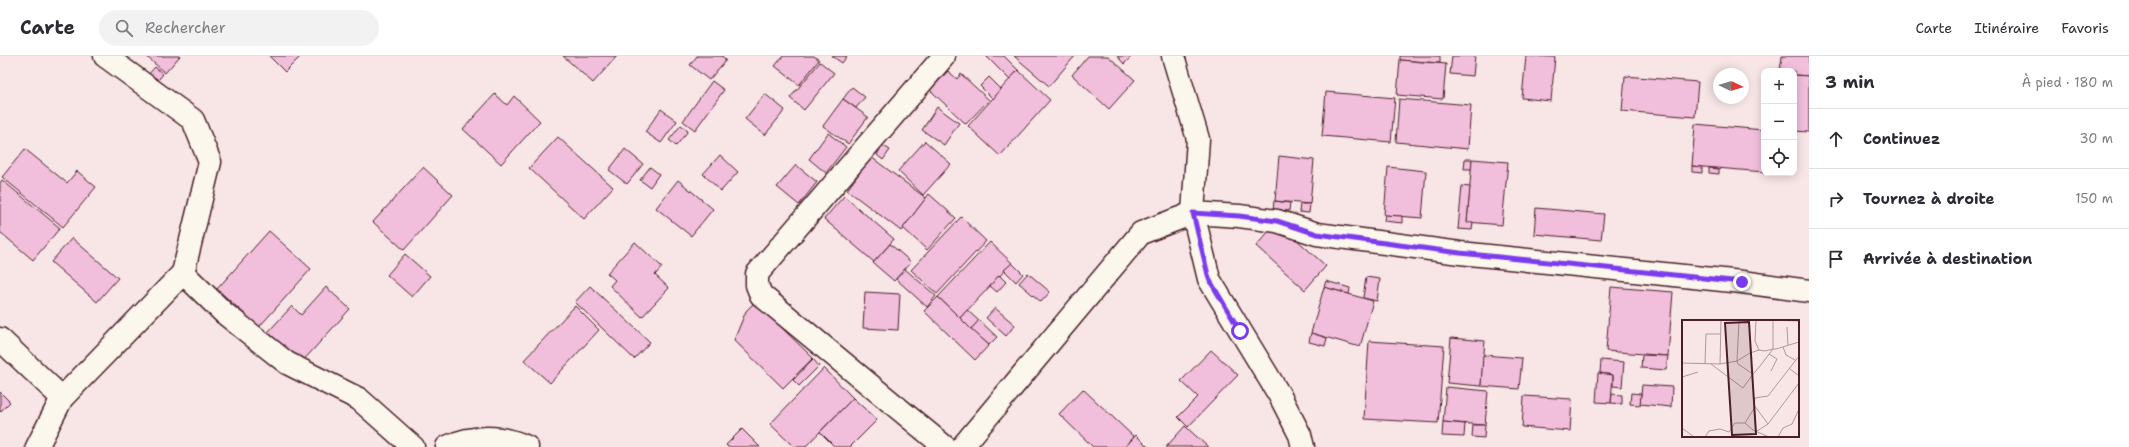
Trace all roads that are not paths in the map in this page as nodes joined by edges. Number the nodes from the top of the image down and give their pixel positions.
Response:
1 (105, 56) edge
2 (944, 56) edge
3 (1173, 56) edge
4 (1193, 213) junction
5 (183, 273) junction
6 (1809, 291) edge
7 (0, 339) edge
8 (62, 398) junction
9 (37, 447) edge
10 (413, 447) edge
11 (447, 447) edge
12 (528, 447) edge
13 (945, 447) edge
14 (962, 447) edge
15 (1303, 447) edge

1 - 5 street
2 - 13 street
3 - 4 street
4 - 6 street
4 - 14 street
4 - 15 street
5 - 8 street
5 - 10 street
7 - 8 street
8 - 9 street
11 - 12 street

